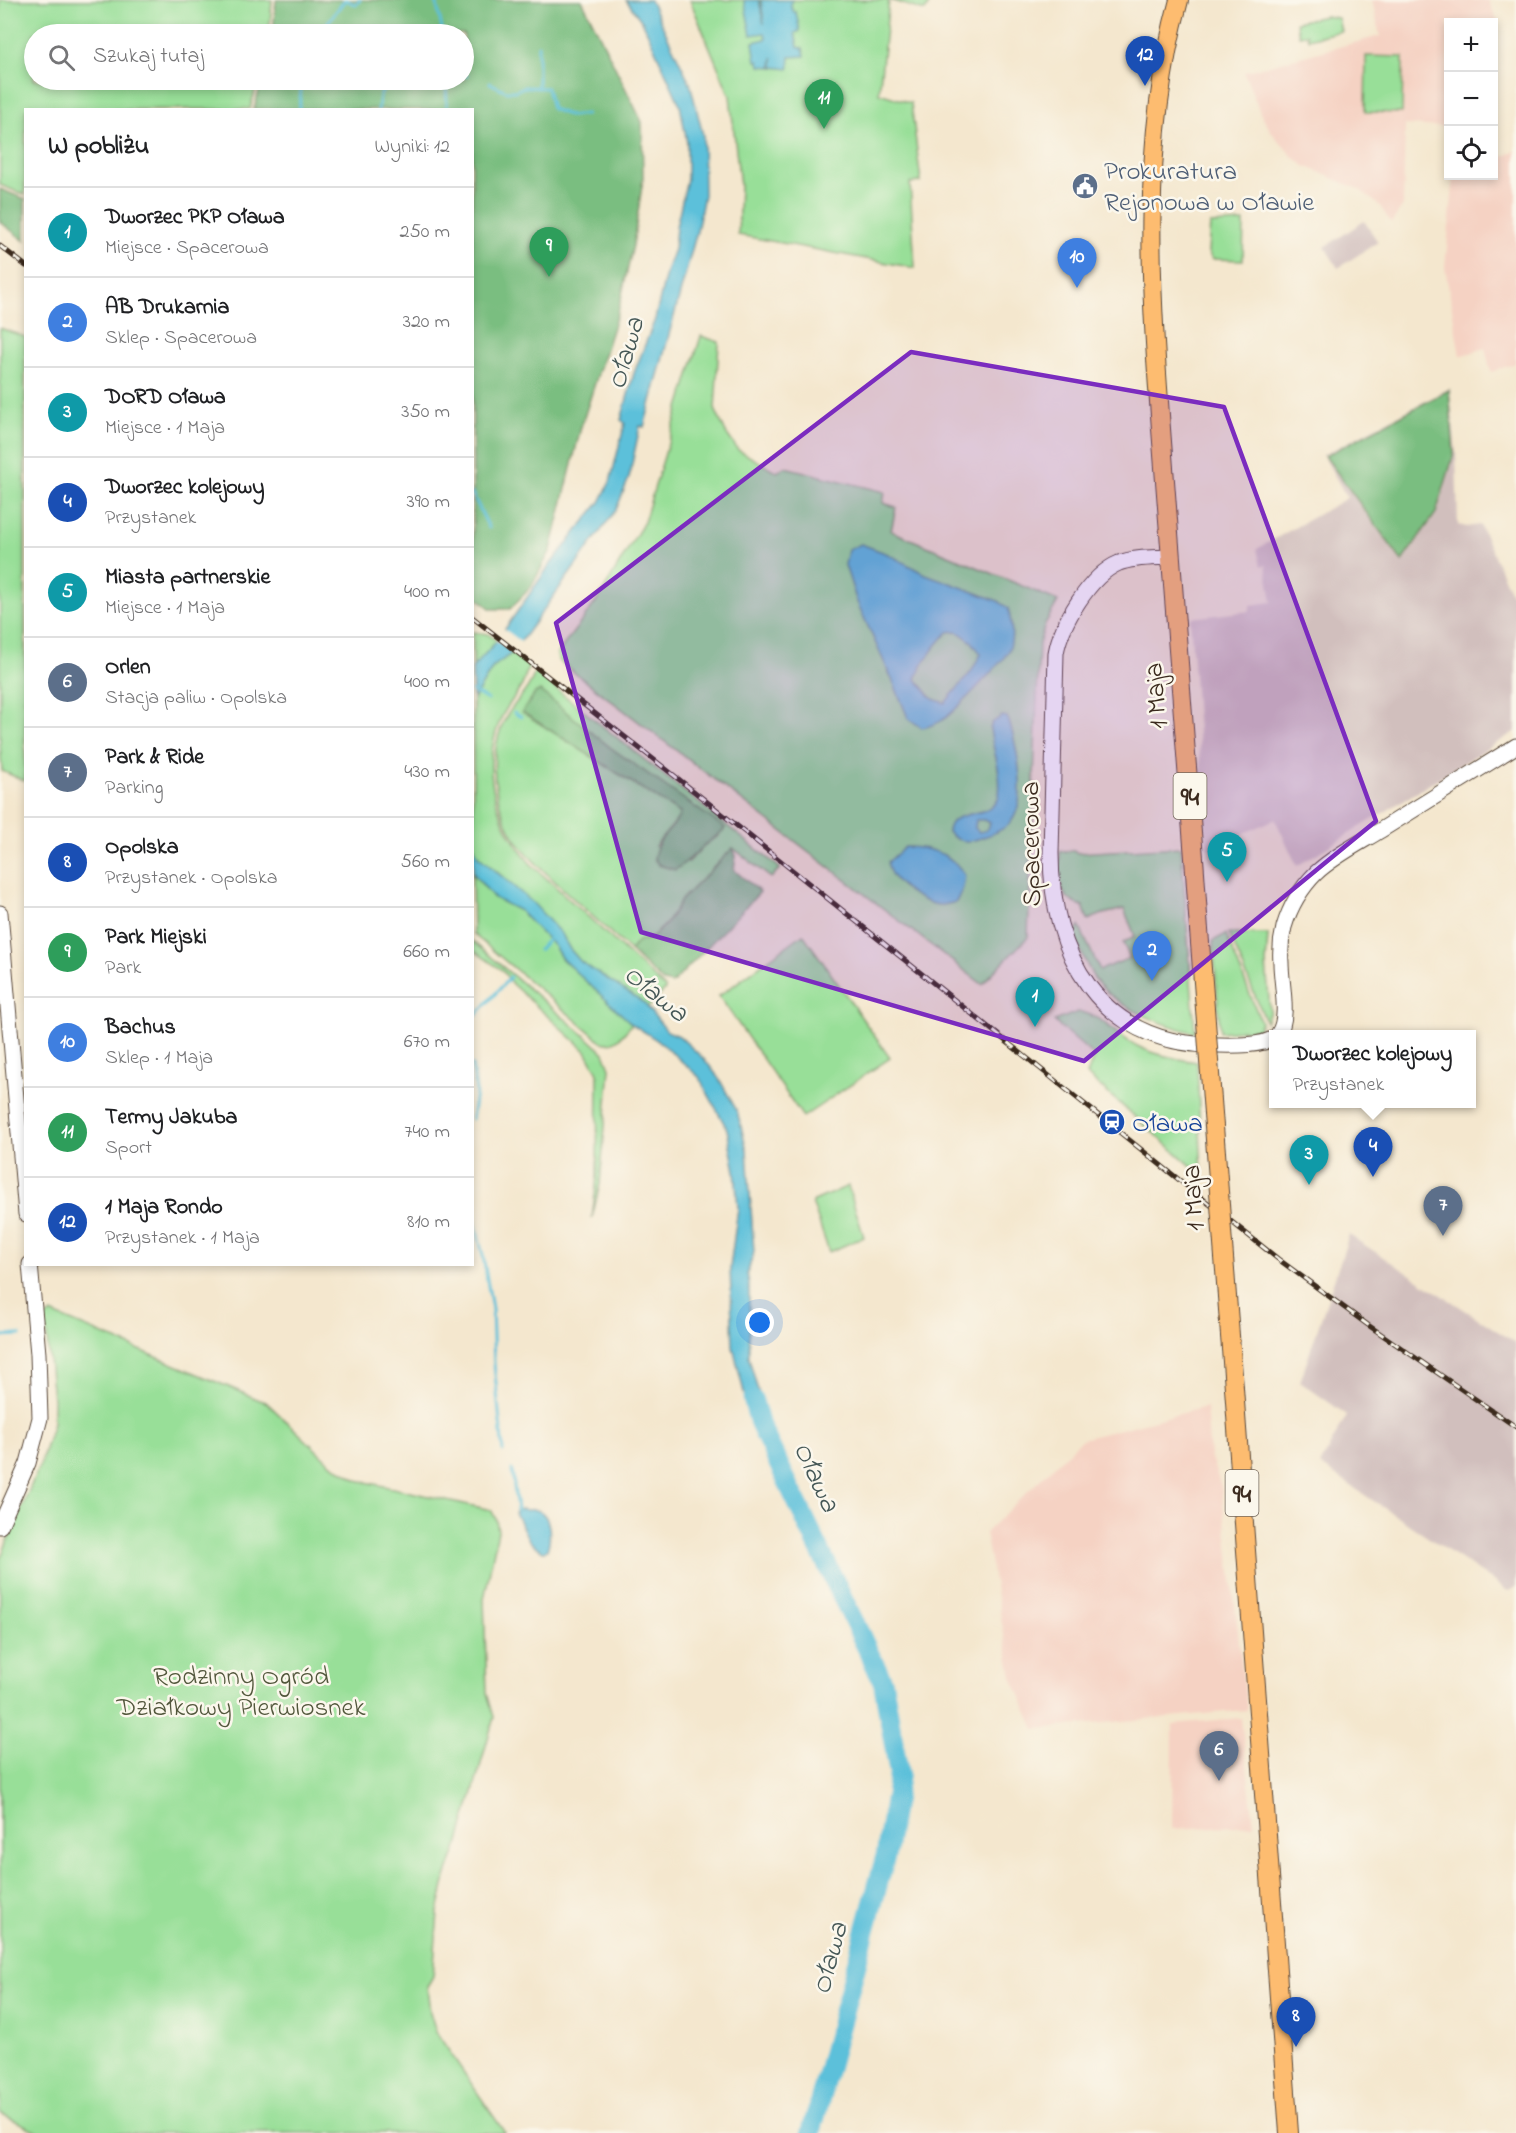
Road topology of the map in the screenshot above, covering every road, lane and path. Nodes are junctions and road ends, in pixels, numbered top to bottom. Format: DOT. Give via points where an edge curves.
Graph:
graph roads {
  1 [pos="1179,0"];
  2 [pos="1170,557"];
  3 [pos="1516,746"];
  4 [pos="0,913"];
  5 [pos="1280,1030"];
  6 [pos="1269,1040"];
  7 [pos="24,1191"];
  8 [pos="30,1266"];
  9 [pos="0,1526"];
  10 [pos="1289,2133"];
  1 -- 2 [label="main road, 1 Maja / 94" via="1161,91 1150,217"];
  2 -- 6 [label="street, Spacerowa" via="1115,565 1079,600 1058,641 1051,881 1058,922 1086,986 1127,1021 1167,1039 1199,1045"];
  2 -- 10 [label="main road, 1 Maja / 94, bridge"];
  3 -- 5 [label="street" via="1318,871 1307,884 1288,915 1282,939 1284,1015"];
  4 -- 7 [label="street"];
  8 -- 9 [label="street" via="40,1418 28,1463"];
}
